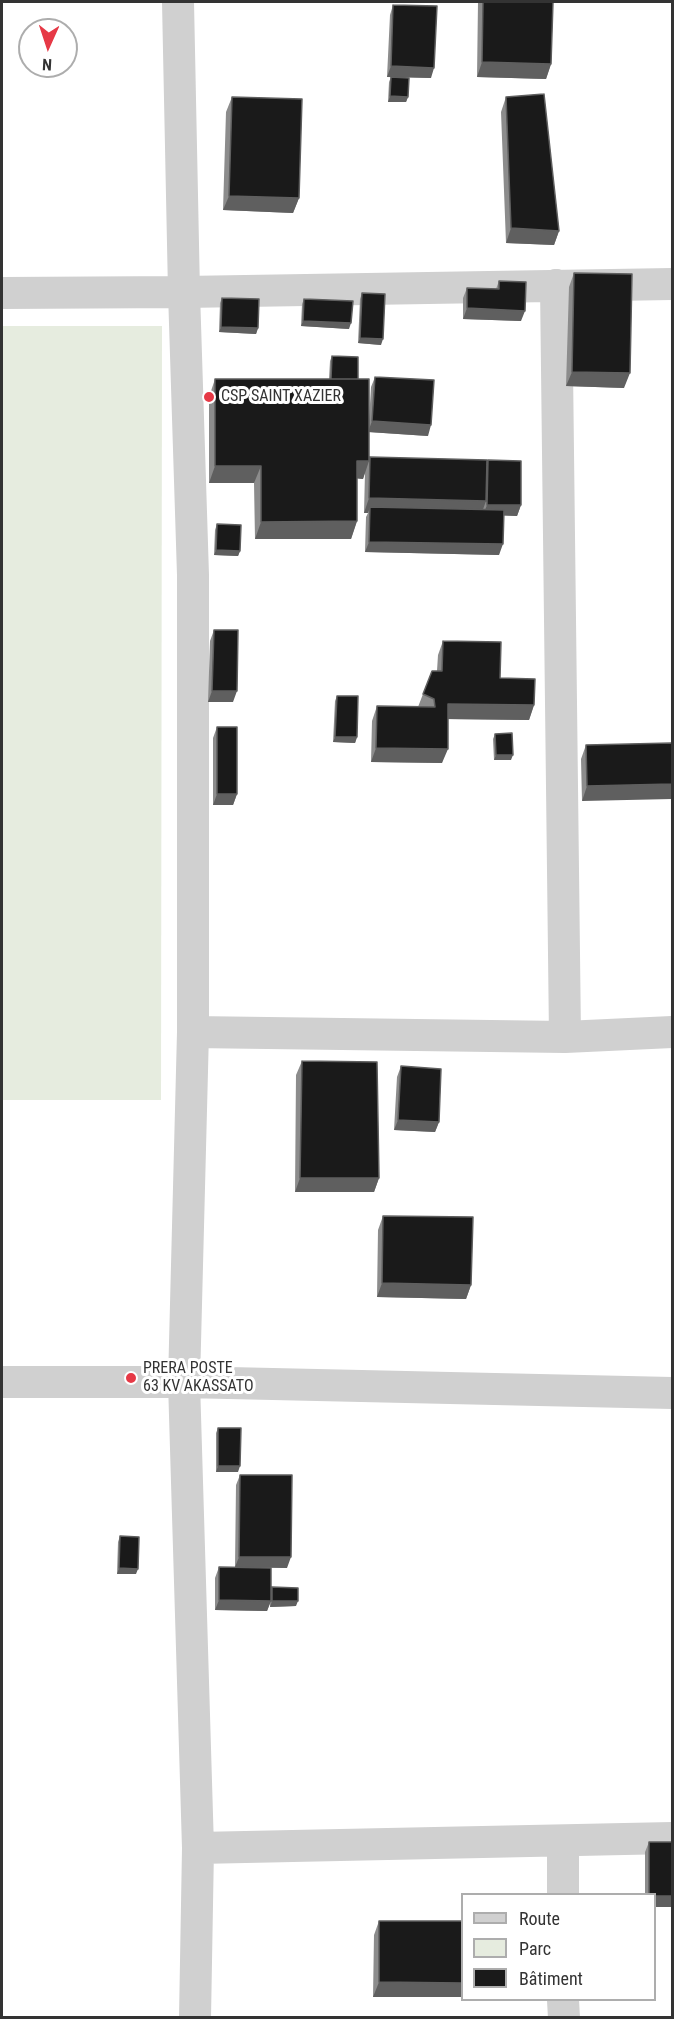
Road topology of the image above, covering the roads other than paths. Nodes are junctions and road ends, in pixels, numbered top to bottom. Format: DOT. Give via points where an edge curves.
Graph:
graph roads {
  1 [pos="178,2"];
  2 [pos="672,284"];
  3 [pos="556,285"];
  4 [pos="184,292"];
  5 [pos="2,293"];
  6 [pos="193,1032"];
  7 [pos="672,1032"];
  8 [pos="565,1036"];
  9 [pos="2,1382"];
  10 [pos="184,1382"];
  11 [pos="672,1393"];
  12 [pos="672,1838"];
  13 [pos="563,1841"];
  14 [pos="198,1848"];
  15 [pos="563,1893"];
  16 [pos="564,2001"];
  17 [pos="195,2018"];
  18 [pos="564,2018"];
  1 -- 4 [label="street"];
  2 -- 3 [label="street"];
  3 -- 4 [label="street"];
  3 -- 8 [label="street"];
  4 -- 5 [label="street"];
  4 -- 6 [label="street" via="194,575"];
  6 -- 8 [label="street"];
  6 -- 10 [label="street"];
  7 -- 8 [label="street"];
  9 -- 10 [label="street"];
  10 -- 11 [label="street"];
  10 -- 14 [label="street"];
  12 -- 13 [label="street"];
  13 -- 14 [label="street"];
  13 -- 15 [label="street"];
  14 -- 17 [label="street"];
  16 -- 18 [label="street"];
}
